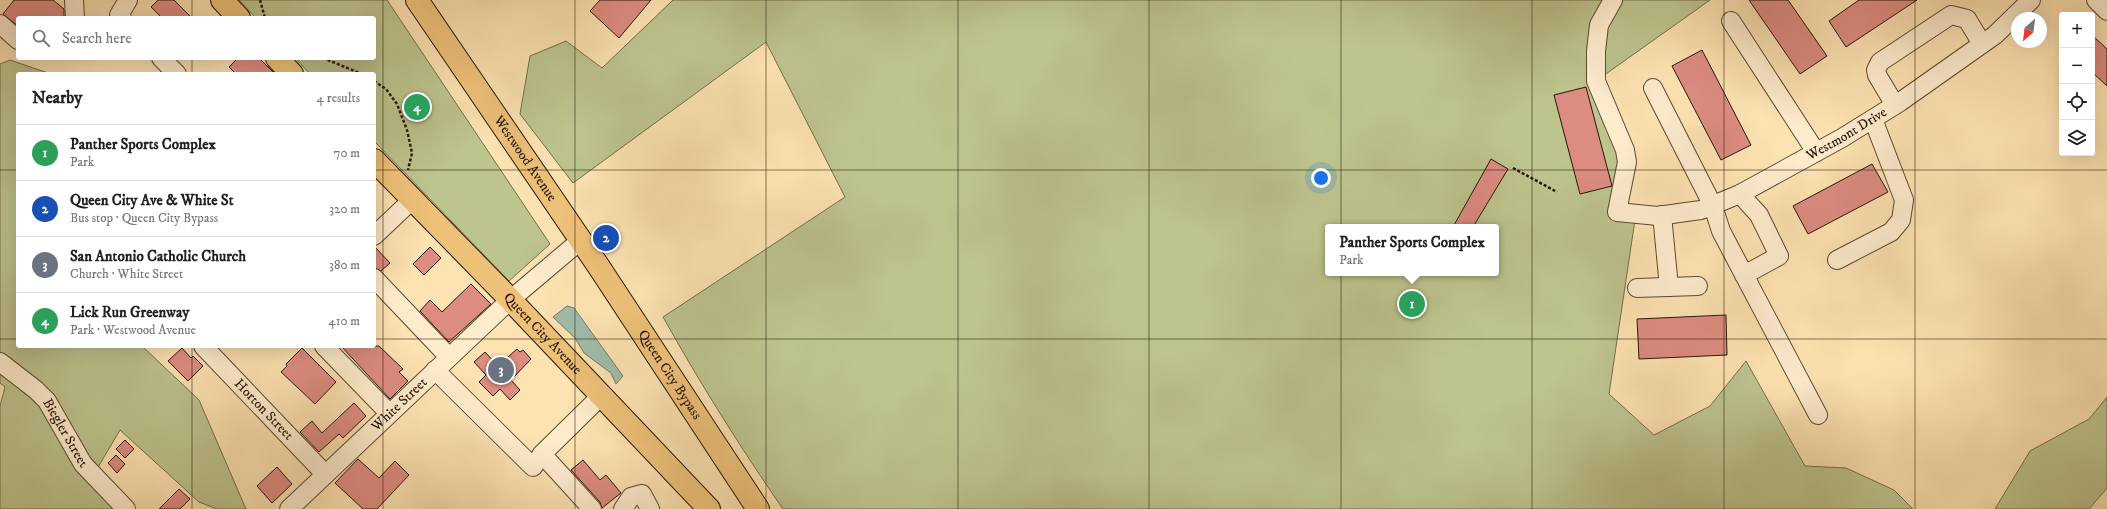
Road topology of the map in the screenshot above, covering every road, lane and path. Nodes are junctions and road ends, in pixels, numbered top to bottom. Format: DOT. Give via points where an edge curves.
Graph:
graph roads {
  1 [pos="74,0"];
  2 [pos="222,0"];
  3 [pos="260,0"];
  4 [pos="417,0"];
  5 [pos="1613,0"];
  6 [pos="2096,0"];
  7 [pos="2029,1"];
  8 [pos="2107,11"];
  9 [pos="75,16"];
  10 [pos="237,16"];
  11 [pos="264,16"];
  12 [pos="1731,21"];
  13 [pos="0,24"];
  14 [pos="16,38"];
  15 [pos="1982,44"];
  16 [pos="163,60"];
  17 [pos="279,60"];
  18 [pos="328,60"];
  19 [pos="175,72"];
  20 [pos="290,72"];
  21 [pos="357,72"];
  22 [pos="376,82"];
  23 [pos="1653,88"];
  24 [pos="1894,105"];
  25 [pos="1873,119"];
  26 [pos="1816,152"];
  27 [pos="376,162"];
  28 [pos="1513,168"];
  29 [pos="407,175"];
  30 [pos="1557,192"];
  31 [pos="1740,194"];
  32 [pos="412,200"];
  33 [pos="1713,206"];
  34 [pos="1662,215"];
  35 [pos="376,234"];
  36 [pos="580,240"];
  37 [pos="1837,260"];
  38 [pos="1744,275"];
  39 [pos="376,280"];
  40 [pos="1698,286"];
  41 [pos="1668,287"];
  42 [pos="1637,288"];
  43 [pos="510,300"];
  44 [pos="205,348"];
  45 [pos="326,348"];
  46 [pos="450,357"];
  47 [pos="0,362"];
  48 [pos="435,370"];
  49 [pos="601,396"];
  50 [pos="389,413"];
  51 [pos="1818,415"];
  52 [pos="542,454"];
  53 [pos="325,474"];
  54 [pos="646,502"];
  55 [pos="126,509"];
  56 [pos="289,509"];
  57 [pos="592,509"];
  58 [pos="623,509"];
  59 [pos="709,509"];
  60 [pos="758,509"];
  1 -- 9 [label="street"];
  2 -- 10 [label="main road"];
  3 -- 11 [label="path"];
  4 -- 36 [label="main road, Westwood Avenue"];
  5 -- 34 [label="street, Westmont Drive" via="1599,25 1596,81 1628,162 1617,212"];
  6 -- 8 [label="street"];
  7 -- 15 [label="street, Westmont Drive" via="1995,35"];
  12 -- 26 [label="street"];
  13 -- 14 [label="street"];
  15 -- 24 [label="street, Westmont Drive"];
  15 -- 24 [label="street" via="1967,19 1951,15 1880,62 1876,70 1877,75"];
  16 -- 19 [label="street"];
  17 -- 20 [label="main road"];
  18 -- 21 [label="path"];
  22 -- 29 [label="path" via="386,89 397,104 408,130 412,153"];
  23 -- 33 [label="street"];
  24 -- 25 [label="street, Westmont Drive"];
  25 -- 26 [label="street, Westmont Drive"];
  25 -- 37 [label="street" via="1904,200 1901,220 1891,232"];
  26 -- 31 [label="street, Westmont Drive"];
  27 -- 32 [label="main road, Queen City Avenue"];
  28 -- 30 [label="path"];
  31 -- 33 [label="street, Westmont Drive"];
  31 -- 38 [label="street" via="1760,215 1778,256"];
  32 -- 35 [label="street"];
  32 -- 43 [label="main road, Queen City Avenue"];
  33 -- 34 [label="street, Westmont Drive"];
  33 -- 38 [label="street" via="1721,231"];
  34 -- 41 [label="street"];
  36 -- 43 [label="street"];
  36 -- 60 [label="main road, Queen City Bypass"];
  38 -- 51 [label="street"];
  39 -- 46 [label="street"];
  40 -- 41 [label="street"];
  41 -- 42 [label="street"];
  43 -- 46 [label="street, White Street"];
  43 -- 49 [label="main road, Queen City Avenue"];
  44 -- 53 [label="street, Horton Street"];
  45 -- 50 [label="street"];
  46 -- 48 [label="street, White Street"];
  47 -- 55 [label="street, Biegler Street" via="47,401 84,464"];
  48 -- 50 [label="street, White Street"];
  48 -- 52 [label="street" via="533,467"];
  49 -- 52 [label="street"];
  49 -- 59 [label="main road, Queen City Avenue"];
  50 -- 53 [label="street, White Street"];
  52 -- 57 [label="street"];
  53 -- 56 [label="street, White Street"];
  54 -- 58 [label="street" via="632,497"];
}
